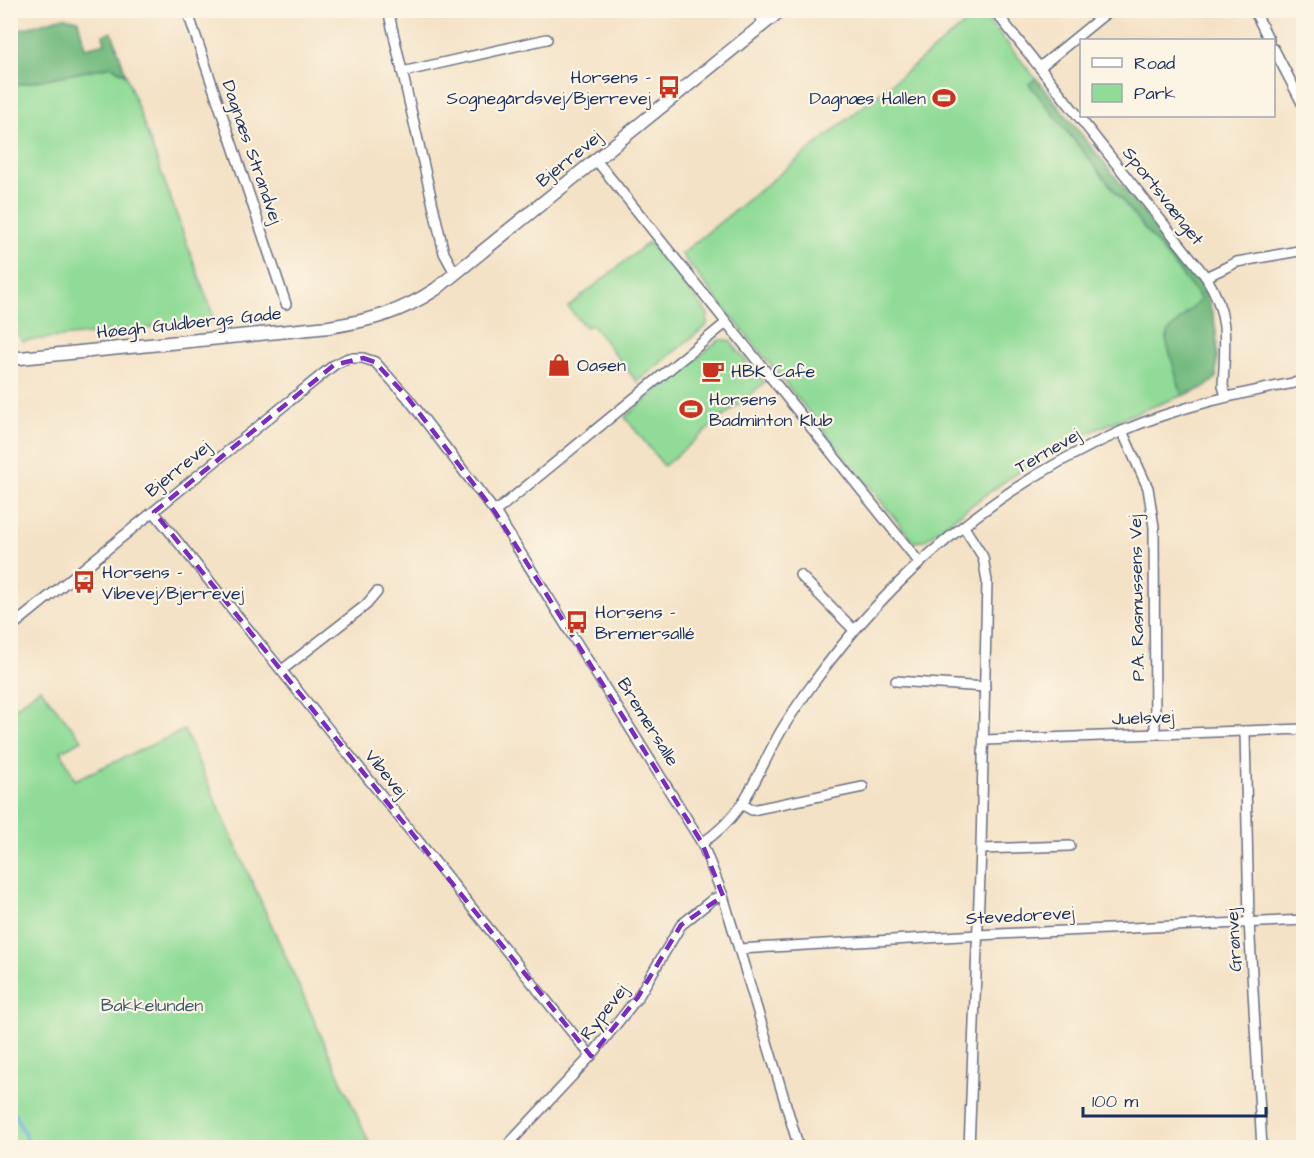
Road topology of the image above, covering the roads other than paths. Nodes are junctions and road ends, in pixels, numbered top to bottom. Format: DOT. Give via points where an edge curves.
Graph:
graph roads {
  1 [pos="187,10"];
  2 [pos="388,10"];
  3 [pos="755,10"];
  4 [pos="781,10"];
  5 [pos="994,10"];
  6 [pos="1110,10"];
  7 [pos="1254,10"];
  8 [pos="765,23"];
  9 [pos="546,39"];
  10 [pos="1268,39"];
  11 [pos="1275,51"];
  12 [pos="1040,67"];
  13 [pos="402,72"];
  14 [pos="1304,107"];
  15 [pos="596,160"];
  16 [pos="1304,250"];
  17 [pos="455,273"];
  18 [pos="1206,277"];
  19 [pos="286,304"];
  20 [pos="370,320"];
  21 [pos="726,323"];
  22 [pos="10,359"];
  23 [pos="375,362"];
  24 [pos="1304,381"];
  25 [pos="1226,396"];
  26 [pos="1122,431"];
  27 [pos="154,512"];
  28 [pos="495,512"];
  29 [pos="964,527"];
  30 [pos="919,562"];
  31 [pos="801,575"];
  32 [pos="377,592"];
  33 [pos="10,628"];
  34 [pos="854,630"];
  35 [pos="282,670"];
  36 [pos="896,681"];
  37 [pos="985,687"];
  38 [pos="1304,729"];
  39 [pos="1245,731"];
  40 [pos="1155,734"];
  41 [pos="984,740"];
  42 [pos="863,787"];
  43 [pos="743,805"];
  44 [pos="702,843"];
  45 [pos="1070,846"];
  46 [pos="981,849"];
  47 [pos="723,896"];
  48 [pos="1304,920"];
  49 [pos="1249,921"];
  50 [pos="978,934"];
  51 [pos="739,949"];
  52 [pos="591,1056"];
  53 [pos="505,1148"];
  54 [pos="799,1148"];
  55 [pos="969,1148"];
  56 [pos="1262,1148"];
  1 -- 19 [label="street, Dagnæs Strandvej"];
  2 -- 13 [label="street"];
  3 -- 8 [label="street"];
  4 -- 8 [label="street, Bjerrevej"];
  5 -- 12 [label="street, Sportsvænget"];
  6 -- 12 [label="street"];
  7 -- 10 [label="street"];
  8 -- 15 [label="street, Bjerrevej"];
  9 -- 13 [label="street"];
  11 -- 14 [label="street"];
  12 -- 18 [label="street, Sportsvænget"];
  13 -- 17 [label="street" via="444,253"];
  15 -- 17 [label="street, Bjerrevej"];
  15 -- 21 [label="street"];
  16 -- 18 [label="street" via="1237,262"];
  17 -- 20 [label="street, Bjerrevej" via="413,304"];
  18 -- 25 [label="street, Sportsvænget" via="1218,296 1226,324"];
  20 -- 22 [label="street, Høegh Guldbergs Gade"];
  21 -- 28 [label="street"];
  21 -- 30 [label="street"];
  23 -- 27 [label="street, Bjerrevej" via="348,358 334,365"];
  23 -- 28 [label="street, Bremersalle" via="407,397"];
  24 -- 25 [label="street, Ternevej"];
  25 -- 26 [label="street, Ternevej"];
  26 -- 29 [label="street, Ternevej" via="1023,484"];
  26 -- 40 [label="street, P.A. Rasmussens Vej" via="1148,488 1154,527"];
  27 -- 33 [label="street, Bjerrevej"];
  27 -- 35 [label="street, Vibevej"];
  28 -- 44 [label="street, Bremersalle"];
  29 -- 30 [label="street, Ternevej"];
  29 -- 37 [label="street" via="983,557 987,581"];
  30 -- 34 [label="street, Ternevej"];
  31 -- 34 [label="street"];
  32 -- 35 [label="street"];
  34 -- 43 [label="street, Ternevej" via="812,684 776,740"];
  35 -- 52 [label="street, Vibevej"];
  36 -- 37 [label="street"];
  37 -- 41 [label="street"];
  38 -- 39 [label="street, Juelsvej"];
  39 -- 40 [label="street, Juelsvej"];
  39 -- 49 [label="street, Grønvej"];
  40 -- 41 [label="street, Juelsvej"];
  41 -- 46 [label="street"];
  42 -- 43 [label="street" via="752,810"];
  43 -- 44 [label="street, Ternevej" via="730,822"];
  44 -- 47 [label="street, Bremersalle"];
  45 -- 46 [label="street"];
  46 -- 50 [label="street"];
  47 -- 51 [label="street, Bremersalle"];
  47 -- 52 [label="street, Rypevej" via="713,899 681,926 638,997"];
  48 -- 49 [label="street, Stevedorevej"];
  49 -- 50 [label="street, Stevedorevej"];
  49 -- 56 [label="street, Grønvej"];
  50 -- 51 [label="street, Stevedorevej"];
  50 -- 55 [label="street"];
  51 -- 54 [label="street, Bremersalle"];
  52 -- 53 [label="street, Rypevej"];
}
